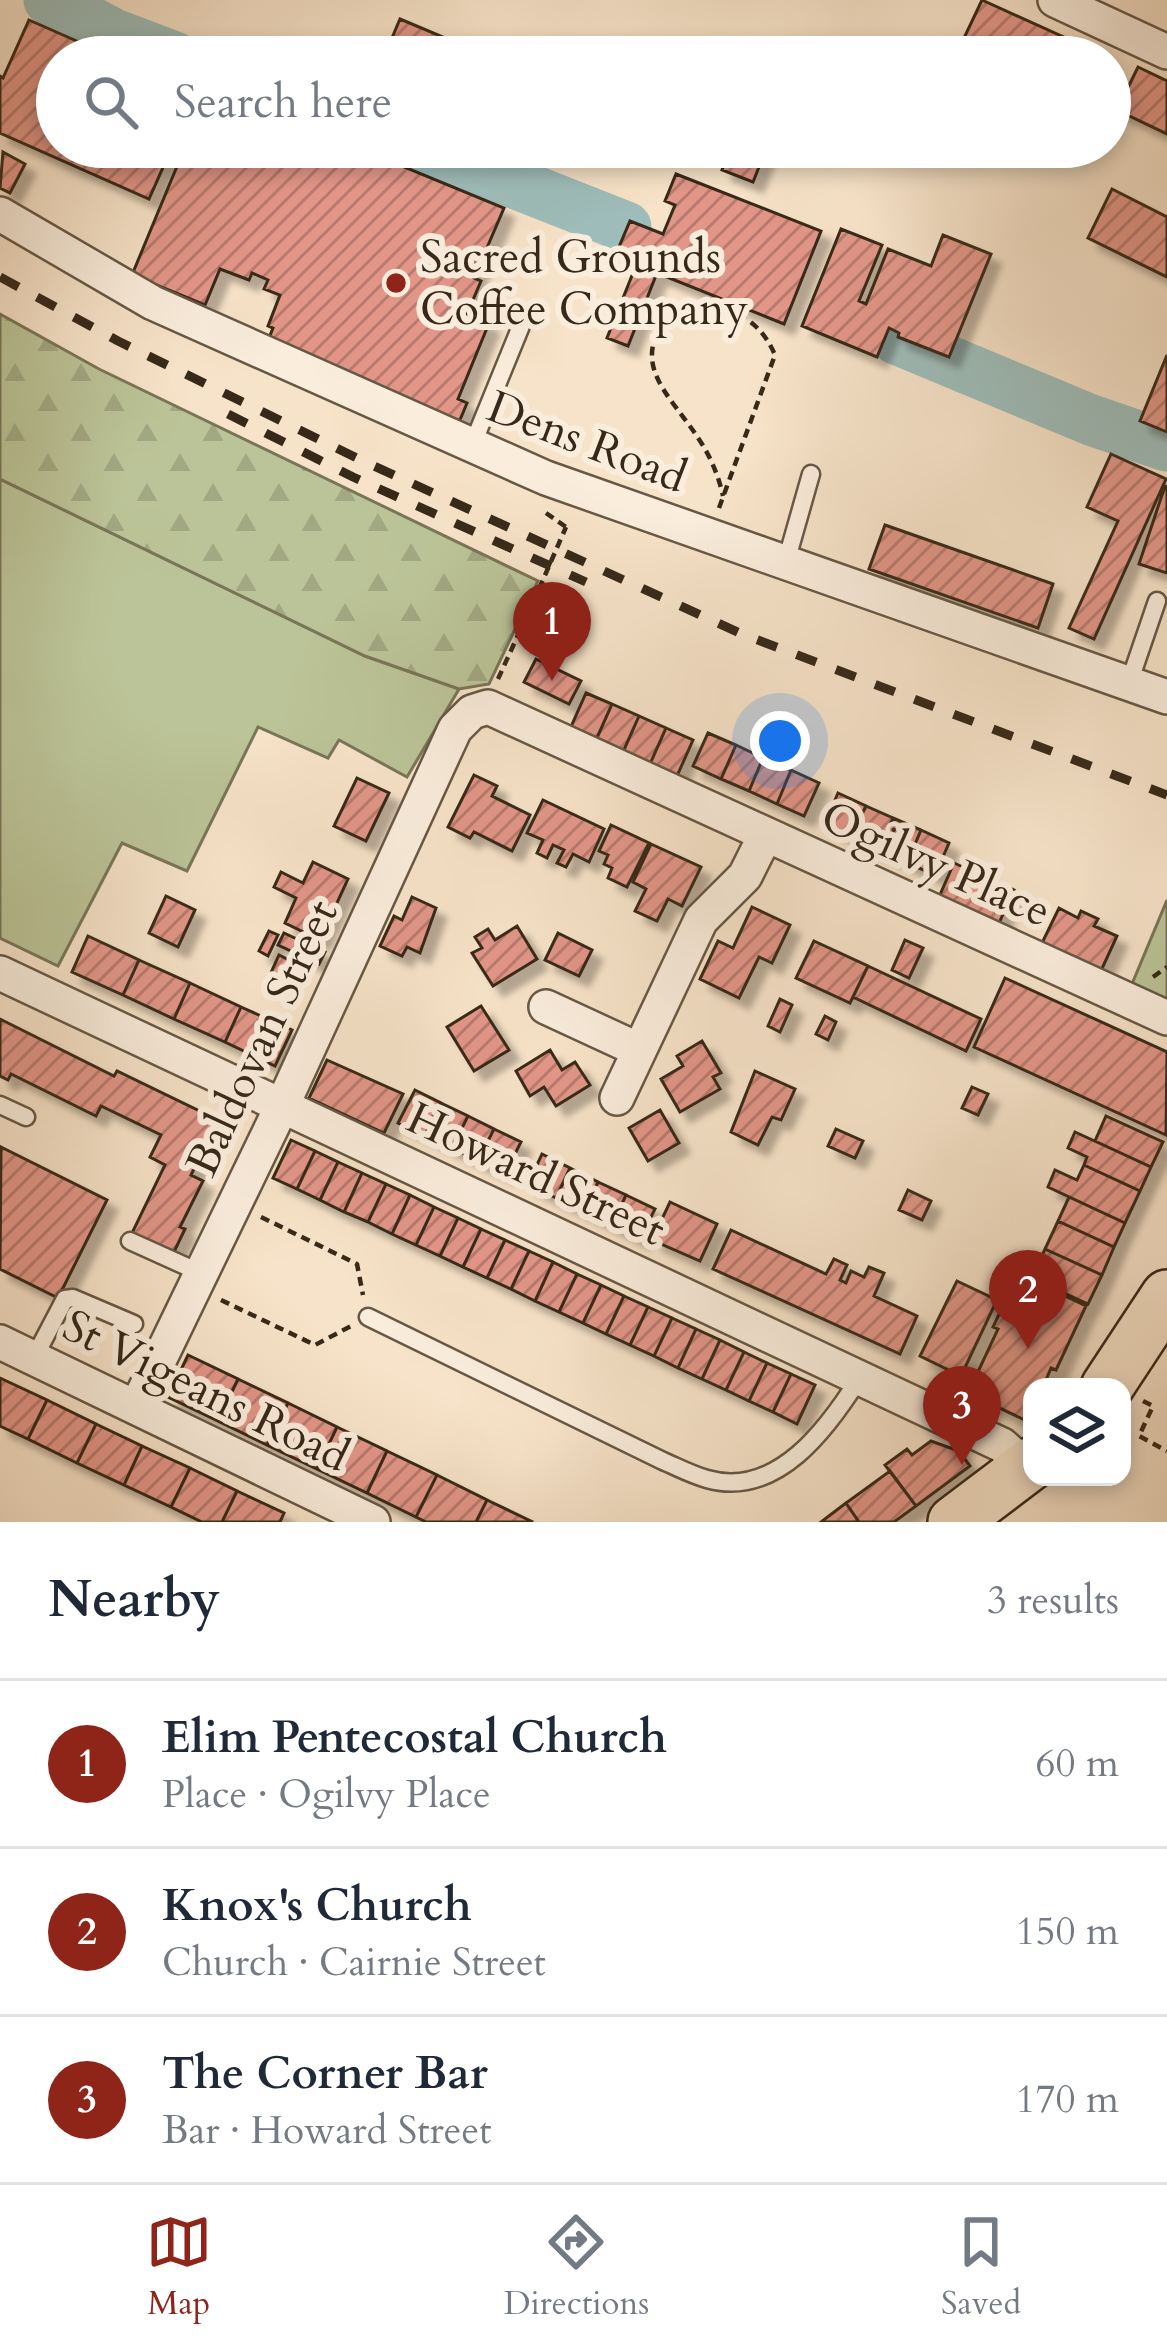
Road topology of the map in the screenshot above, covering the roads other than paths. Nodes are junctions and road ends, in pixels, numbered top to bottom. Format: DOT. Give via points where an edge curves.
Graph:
graph roads {
  1 [pos="1055,0"];
  2 [pos="1167,52"];
  3 [pos="0,214"];
  4 [pos="521,326"];
  5 [pos="472,446"];
  6 [pos="811,474"];
  7 [pos="785,562"];
  8 [pos="1157,602"];
  9 [pos="1129,683"];
  10 [pos="1167,697"];
  11 [pos="480,709"];
  12 [pos="765,836"];
  13 [pos="0,973"];
  14 [pos="546,1007"];
  15 [pos="1167,1018"];
  16 [pos="639,1050"];
  17 [pos="617,1098"];
  18 [pos="283,1104"];
  19 [pos="0,1105"];
  20 [pos="26,1117"];
  21 [pos="130,1240"];
  22 [pos="198,1280"];
  23 [pos="1167,1296"];
  24 [pos="368,1317"];
  25 [pos="134,1324"];
  26 [pos="0,1342"];
  27 [pos="34,1358"];
  28 [pos="860,1377"];
  29 [pos="1129,1378"];
  30 [pos="137,1406"];
  31 [pos="1023,1460"];
  32 [pos="1023,1470"];
  33 [pos="373,1522"];
  34 [pos="954,1522"];
  1 -- 2 [label="street"];
  3 -- 5 [label="street, Dens Road" via="153,304"];
  4 -- 5 [label="lane"];
  5 -- 7 [label="street, Dens Road"];
  6 -- 7 [label="lane"];
  7 -- 9 [label="street, Dens Road"];
  8 -- 9 [label="lane"];
  9 -- 10 [label="street, Dens Road"];
  11 -- 12 [label="street, Ogilvy Place"];
  11 -- 18 [label="street, Baldovan Street" via="455,729"];
  12 -- 15 [label="street, Ogilvy Place"];
  12 -- 16 [label="street" via="745,877 701,920"];
  13 -- 18 [label="street, Howard Street"];
  14 -- 16 [label="street"];
  16 -- 17 [label="street"];
  18 -- 22 [label="street, Baldovan Street"];
  18 -- 28 [label="street, Howard Street"];
  19 -- 20 [label="lane"];
  21 -- 22 [label="lane"];
  22 -- 30 [label="street, Baldovan Street"];
  23 -- 29 [label="main road"];
  24 -- 28 [label="lane" via="711,1480 776,1472 829,1422"];
  25 -- 27 [label="lane" via="65,1299"];
  26 -- 27 [label="street, St Vigeans Road"];
  27 -- 30 [label="street, St Vigeans Road"];
  28 -- 31 [label="street, Howard Street"];
  30 -- 33 [label="street, St Vigeans Road"];
  32 -- 34 [label="main road"];
}
